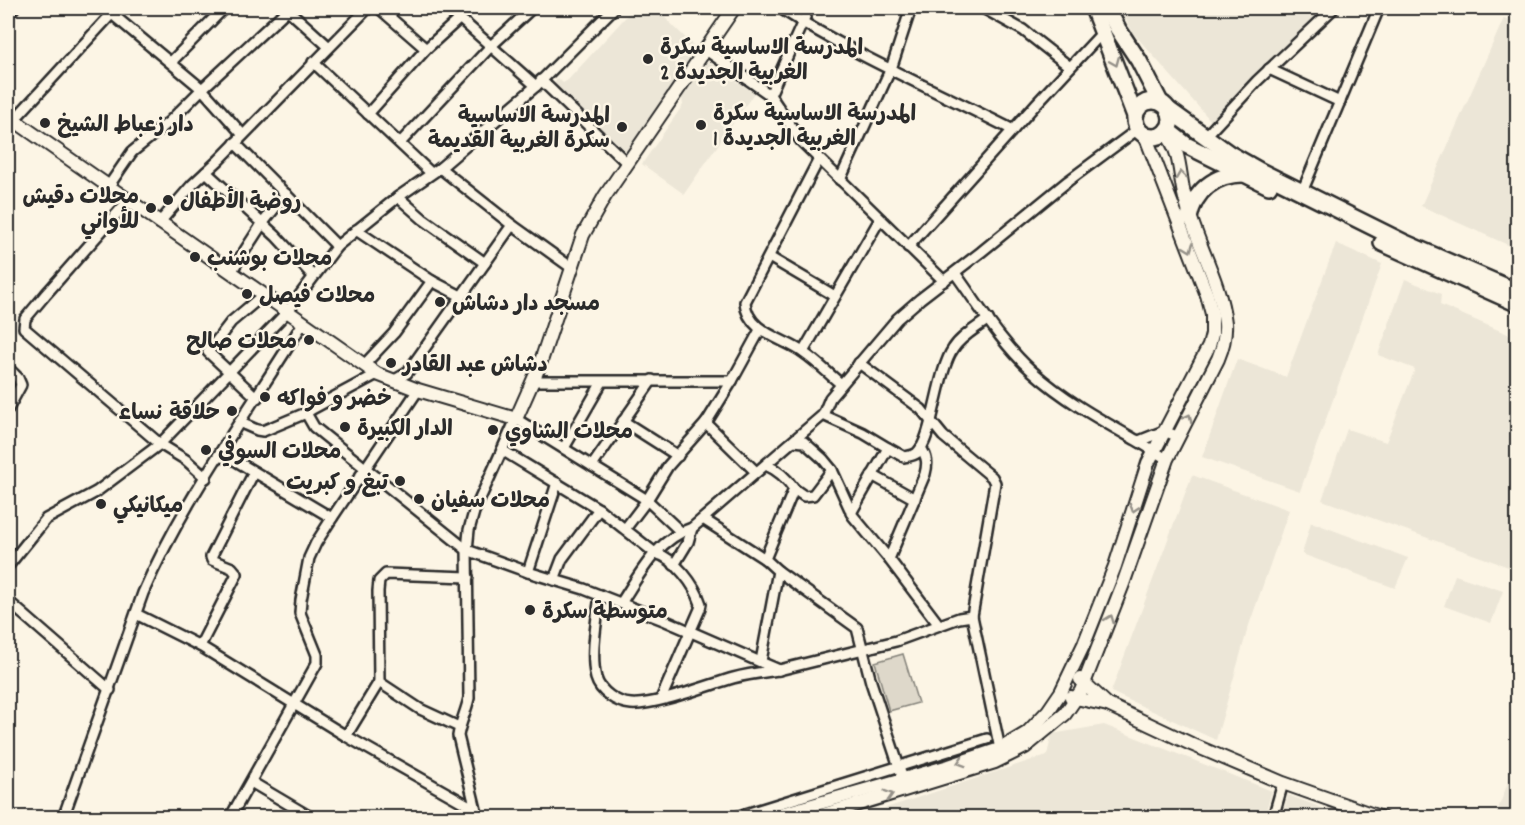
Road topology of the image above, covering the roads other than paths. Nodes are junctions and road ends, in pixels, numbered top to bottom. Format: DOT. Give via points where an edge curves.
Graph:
graph roads {
  1 [pos="14,8"];
  2 [pos="287,8"];
  3 [pos="368,8"];
  4 [pos="379,8"];
  5 [pos="447,8"];
  6 [pos="532,8"];
  7 [pos="614,8"];
  8 [pos="734,8"];
  9 [pos="780,8"];
  10 [pos="809,8"];
  11 [pos="911,8"];
  12 [pos="983,8"];
  13 [pos="1093,8"];
  14 [pos="1107,8"];
  15 [pos="1334,8"];
  16 [pos="1379,8"];
  17 [pos="218,9"];
  18 [pos="115,10"];
  19 [pos="8,13"];
  20 [pos="460,18"];
  21 [pos="802,23"];
  22 [pos="1102,33"];
  23 [pos="492,45"];
  24 [pos="329,46"];
  25 [pos="426,50"];
  26 [pos="706,50"];
  27 [pos="171,62"];
  28 [pos="313,62"];
  29 [pos="1070,67"];
  30 [pos="1269,69"];
  31 [pos="890,70"];
  32 [pos="539,83"];
  33 [pos="202,88"];
  34 [pos="770,95"];
  35 [pos="1340,102"];
  36 [pos="1164,106"];
  37 [pos="368,114"];
  38 [pos="11,118"];
  39 [pos="1139,126"];
  40 [pos="1013,130"];
  41 [pos="1166,131"];
  42 [pos="243,135"];
  43 [pos="1206,136"];
  44 [pos="235,143"];
  45 [pos="400,143"];
  46 [pos="819,159"];
  47 [pos="627,163"];
  48 [pos="436,170"];
  49 [pos="206,172"];
  50 [pos="1243,174"];
  51 [pos="840,180"];
  52 [pos="108,187"];
  53 [pos="1302,192"];
  54 [pos="286,194"];
  55 [pos="398,197"];
  56 [pos="128,201"];
  57 [pos="1190,218"];
  58 [pos="880,219"];
  59 [pos="159,223"];
  60 [pos="262,224"];
  61 [pos="512,225"];
  62 [pos="356,230"];
  63 [pos="337,246"];
  64 [pos="908,247"];
  65 [pos="769,257"];
  66 [pos="485,263"];
  67 [pos="572,268"];
  68 [pos="231,272"];
  69 [pos="955,273"];
  70 [pos="313,276"];
  71 [pos="432,281"];
  72 [pos="944,281"];
  73 [pos="1518,292"];
  74 [pos="263,295"];
  75 [pos="460,296"];
  76 [pos="836,296"];
  77 [pos="1518,304"];
  78 [pos="287,312"];
  79 [pos="988,319"];
  80 [pos="303,323"];
  81 [pos="760,330"];
  82 [pos="803,352"];
  83 [pos="859,363"];
  84 [pos="364,365"];
  85 [pos="8,368"];
  86 [pos="230,372"];
  87 [pos="377,374"];
  88 [pos="652,380"];
  89 [pos="393,381"];
  90 [pos="533,381"];
  91 [pos="732,381"];
  92 [pos="603,382"];
  93 [pos="841,384"];
  94 [pos="418,390"];
  95 [pos="257,398"];
  96 [pos="8,409"];
  97 [pos="306,413"];
  98 [pos="823,415"];
  99 [pos="516,419"];
  100 [pos="931,419"];
  101 [pos="623,421"];
  102 [pos="241,423"];
  103 [pos="706,423"];
  104 [pos="1164,431"];
  105 [pos="1179,437"];
  106 [pos="794,441"];
  107 [pos="1139,441"];
  108 [pos="160,444"];
  109 [pos="564,448"];
  110 [pos="888,448"];
  111 [pos="921,448"];
  112 [pos="502,450"];
  113 [pos="1153,452"];
  114 [pos="678,456"];
  115 [pos="219,457"];
  116 [pos="1167,459"];
  117 [pos="766,465"];
  118 [pos="592,466"];
  119 [pos="366,468"];
  120 [pos="832,470"];
  121 [pos="254,472"];
  122 [pos="756,472"];
  123 [pos="872,475"];
  124 [pos="206,478"];
  125 [pos="557,483"];
  126 [pos="794,489"];
  127 [pos="915,499"];
  128 [pos="647,500"];
  129 [pos="599,509"];
  130 [pos="851,513"];
  131 [pos="332,518"];
  132 [pos="703,519"];
  133 [pos="692,528"];
  134 [pos="625,529"];
  135 [pos="681,532"];
  136 [pos="467,550"];
  137 [pos="655,553"];
  138 [pos="765,559"];
  139 [pos="889,559"];
  140 [pos="674,565"];
  141 [pos="8,566"];
  142 [pos="778,571"];
  143 [pos="528,572"];
  144 [pos="468,576"];
  145 [pos="554,580"];
  146 [pos="600,595"];
  147 [pos="8,600"];
  148 [pos="621,603"];
  149 [pos="136,614"];
  150 [pos="972,616"];
  151 [pos="939,626"];
  152 [pos="691,633"];
  153 [pos="200,646"];
  154 [pos="862,650"];
  155 [pos="761,661"];
  156 [pos="779,670"];
  157 [pos="1070,674"];
  158 [pos="1085,681"];
  159 [pos="379,682"];
  160 [pos="110,690"];
  161 [pos="1061,692"];
  162 [pos="661,699"];
  163 [pos="1076,699"];
  164 [pos="295,705"];
  165 [pos="1108,705"];
  166 [pos="459,727"];
  167 [pos="346,736"];
  168 [pos="987,739"];
  169 [pos="1000,749"];
  170 [pos="899,766"];
  171 [pos="903,779"];
  172 [pos="251,782"];
  173 [pos="1283,783"];
  174 [pos="835,798"];
  175 [pos="476,813"];
  176 [pos="771,814"];
  177 [pos="63,818"];
  178 [pos="230,818"];
  179 [pos="312,818"];
  180 [pos="733,818"];
  181 [pos="813,818"];
  182 [pos="1273,818"];
  183 [pos="1382,818"];
  1 -- 19 [label="street"];
  2 -- 24 [label="street"];
  2 -- 33 [label="street"];
  3 -- 24 [label="street"];
  4 -- 25 [label="street"];
  5 -- 20 [label="street"];
  6 -- 23 [label="street"];
  7 -- 32 [label="street"];
  8 -- 26 [label="street"];
  9 -- 21 [label="street"];
  10 -- 21 [label="street"];
  11 -- 31 [label="street"];
  12 -- 29 [label="street" via="1023,30"];
  13 -- 22 [label="main road"];
  14 -- 36 [label="main road"];
  15 -- 30 [label="street"];
  16 -- 35 [label="street"];
  17 -- 27 [label="street"];
  18 -- 27 [label="street"];
  18 -- 38 [label="street"];
  20 -- 23 [label="street"];
  20 -- 25 [label="street"];
  21 -- 31 [label="street"];
  21 -- 34 [label="street"];
  22 -- 29 [label="street"];
  22 -- 39 [label="main road, one-way"];
  23 -- 32 [label="street"];
  23 -- 45 [label="street"];
  24 -- 28 [label="street"];
  25 -- 37 [label="street"];
  26 -- 34 [label="street"];
  26 -- 47 [label="street"];
  27 -- 33 [label="street"];
  28 -- 37 [label="street"];
  28 -- 42 [label="street"];
  29 -- 40 [label="street"];
  30 -- 35 [label="street"];
  30 -- 43 [label="street"];
  31 -- 40 [label="street"];
  31 -- 51 [label="street"];
  32 -- 47 [label="street"];
  32 -- 48 [label="street"];
  33 -- 42 [label="street"];
  33 -- 52 [label="street" via="132,152"];
  34 -- 46 [label="street" via="801,141"];
  35 -- 53 [label="street"];
  36 -- 39 [label="main road" via="1144,103 1137,111"];
  36 -- 41 [label="main road" via="1171,120"];
  36 -- 43 [label="main road"];
  37 -- 45 [label="street"];
  38 -- 52 [label="street"];
  39 -- 41 [label="main road" via="1155,137"];
  39 -- 69 [label="street"];
  39 -- 104 [label="street, one-way" via="1212,314 1209,346"];
  40 -- 64 [label="street"];
  41 -- 50 [label="main road"];
  57 -- 41 [label="street, one-way" via="1178,155"];
  42 -- 44 [label="street"];
  43 -- 53 [label="main road" via="1230,154"];
  44 -- 49 [label="street"];
  44 -- 54 [label="street"];
  45 -- 48 [label="street"];
  46 -- 51 [label="street"];
  46 -- 65 [label="street"];
  47 -- 67 [label="street" via="583,235"];
  48 -- 55 [label="street"];
  48 -- 61 [label="street"];
  49 -- 59 [label="street"];
  49 -- 60 [label="street"];
  50 -- 57 [label="main road" via="1207,185 1195,200"];
  50 -- 77 [label="main road" via="1404,254"];
  51 -- 58 [label="street"];
  52 -- 56 [label="street"];
  53 -- 73 [label="main road" via="1405,243"];
  54 -- 60 [label="street"];
  54 -- 63 [label="street"];
  55 -- 62 [label="street"];
  55 -- 66 [label="street"];
  56 -- 59 [label="street"];
  56 -- 108 [label="street" via="25,319 24,328"];
  105 -- 57 [label="street, one-way" via="1218,359 1226,332 1221,302"];
  58 -- 64 [label="street"];
  58 -- 76 [label="street"];
  59 -- 68 [label="street"];
  60 -- 68 [label="street"];
  60 -- 70 [label="street"];
  61 -- 66 [label="street"];
  61 -- 67 [label="street"];
  62 -- 63 [label="street"];
  62 -- 71 [label="street"];
  63 -- 70 [label="street"];
  64 -- 72 [label="street"];
  65 -- 76 [label="street"];
  65 -- 81 [label="street" via="746,302 746,309"];
  66 -- 75 [label="street"];
  67 -- 90 [label="street"];
  68 -- 74 [label="street"];
  69 -- 72 [label="street"];
  69 -- 79 [label="street"];
  70 -- 78 [label="street"];
  71 -- 75 [label="street"];
  71 -- 84 [label="street" via="394,333"];
  72 -- 83 [label="street" via="897,319"];
  74 -- 78 [label="street"];
  74 -- 86 [label="street" via="231,322 209,350"];
  75 -- 89 [label="street" via="406,373"];
  76 -- 82 [label="street"];
  78 -- 80 [label="street"];
  78 -- 86 [label="street"];
  79 -- 100 [label="street" via="953,349"];
  79 -- 107 [label="street" via="1031,370 1074,404"];
  80 -- 84 [label="street"];
  80 -- 95 [label="street"];
  81 -- 82 [label="street"];
  81 -- 91 [label="street"];
  82 -- 93 [label="street"];
  83 -- 93 [label="street"];
  83 -- 100 [label="street"];
  84 -- 87 [label="street"];
  85 -- 96 [label="street" via="21,385"];
  86 -- 95 [label="street"];
  86 -- 108 [label="street"];
  87 -- 89 [label="street"];
  87 -- 97 [label="street"];
  88 -- 91 [label="street"];
  88 -- 92 [label="street"];
  88 -- 101 [label="street"];
  89 -- 94 [label="street"];
  90 -- 92 [label="street"];
  90 -- 99 [label="street"];
  91 -- 103 [label="street"];
  92 -- 109 [label="street"];
  93 -- 98 [label="street"];
  94 -- 99 [label="street"];
  94 -- 119 [label="street"];
  95 -- 102 [label="street"];
  97 -- 102 [label="street" via="263,431"];
  97 -- 119 [label="street" via="314,427"];
  98 -- 106 [label="street"];
  98 -- 110 [label="street"];
  99 -- 109 [label="street"];
  99 -- 112 [label="street"];
  100 -- 111 [label="street"];
  100 -- 150 [label="street" via="943,436 995,483"];
  101 -- 114 [label="street"];
  101 -- 118 [label="street"];
  102 -- 115 [label="street"];
  103 -- 114 [label="street"];
  103 -- 122 [label="street"];
  104 -- 105 [label="street"];
  104 -- 107 [label="street"];
  104 -- 113 [label="street"];
  105 -- 116 [label="street"];
  106 -- 117 [label="street"];
  106 -- 120 [label="street" via="804,442"];
  107 -- 113 [label="street"];
  108 -- 124 [label="street"];
  108 -- 141 [label="street" via="86,498 46,519"];
  109 -- 118 [label="street"];
  110 -- 111 [label="street" via="904,457"];
  110 -- 123 [label="street"];
  111 -- 127 [label="street" via="927,465"];
  112 -- 125 [label="street"];
  112 -- 136 [label="street" via="474,512"];
  113 -- 116 [label="street"];
  113 -- 157 [label="street, one-way" via="1115,566"];
  114 -- 128 [label="street"];
  115 -- 121 [label="street" via="231,458"];
  115 -- 124 [label="street"];
  158 -- 116 [label="street, one-way"];
  117 -- 122 [label="street"];
  117 -- 126 [label="street" via="776,469"];
  118 -- 128 [label="street"];
  119 -- 131 [label="street"];
  119 -- 136 [label="street"];
  120 -- 126 [label="street" via="813,495 804,496"];
  120 -- 130 [label="street"];
  121 -- 131 [label="street"];
  121 -- 153 [label="street" via="211,556 237,573"];
  122 -- 132 [label="street"];
  123 -- 127 [label="street"];
  123 -- 130 [label="street"];
  124 -- 149 [label="street" via="158,559"];
  125 -- 129 [label="street"];
  125 -- 143 [label="street"];
  126 -- 138 [label="street"];
  127 -- 139 [label="street"];
  128 -- 134 [label="street"];
  128 -- 135 [label="street"];
  129 -- 134 [label="street"];
  129 -- 145 [label="street" via="562,559"];
  130 -- 139 [label="street"];
  131 -- 164 [label="street" via="312,550 301,600 302,619 317,663"];
  132 -- 133 [label="street"];
  132 -- 138 [label="street"];
  133 -- 135 [label="street"];
  133 -- 140 [label="street"];
  134 -- 137 [label="street"];
  135 -- 137 [label="street" via="671,536"];
  136 -- 143 [label="street"];
  136 -- 144 [label="street"];
  137 -- 140 [label="street"];
  137 -- 148 [label="street"];
  138 -- 142 [label="street"];
  139 -- 151 [label="street"];
  140 -- 152 [label="street" via="701,604"];
  142 -- 154 [label="street" via="855,625"];
  142 -- 155 [label="street"];
  143 -- 145 [label="street"];
  144 -- 159 [label="street" via="382,577 378,591"];
  144 -- 166 [label="street" via="469,698"];
  145 -- 146 [label="street"];
  146 -- 148 [label="street"];
  146 -- 162 [label="street" via="595,664 602,690 628,704"];
  147 -- 160 [label="street"];
  148 -- 152 [label="street"];
  149 -- 153 [label="street"];
  149 -- 160 [label="street"];
  150 -- 151 [label="street"];
  150 -- 169 [label="street"];
  151 -- 154 [label="street"];
  152 -- 155 [label="street"];
  152 -- 162 [label="street"];
  153 -- 164 [label="street"];
  154 -- 156 [label="street"];
  154 -- 170 [label="street"];
  155 -- 156 [label="street"];
  156 -- 162 [label="street" via="737,677"];
  157 -- 158 [label="street"];
  157 -- 161 [label="street"];
  158 -- 163 [label="street"];
  158 -- 165 [label="street"];
  159 -- 166 [label="street" via="420,709"];
  159 -- 167 [label="street"];
  160 -- 177 [label="street"];
  161 -- 163 [label="street"];
  161 -- 169 [label="street" via="1033,727"];
  163 -- 165 [label="street"];
  174 -- 163 [label="street, one-way" via="995,762 1041,735"];
  164 -- 167 [label="street"];
  164 -- 172 [label="street"];
  165 -- 173 [label="street"];
  166 -- 175 [label="street" via="460,750"];
  167 -- 175 [label="street"];
  168 -- 170 [label="street"];
  169 -- 171 [label="street, one-way"];
  170 -- 171 [label="street"];
  170 -- 174 [label="street"];
  171 -- 174 [label="street"];
  172 -- 178 [label="street"];
  172 -- 179 [label="street"];
  173 -- 182 [label="street"];
  173 -- 183 [label="street"];
  174 -- 176 [label="street"];
  174 -- 181 [label="street"];
  176 -- 180 [label="street"];
}
